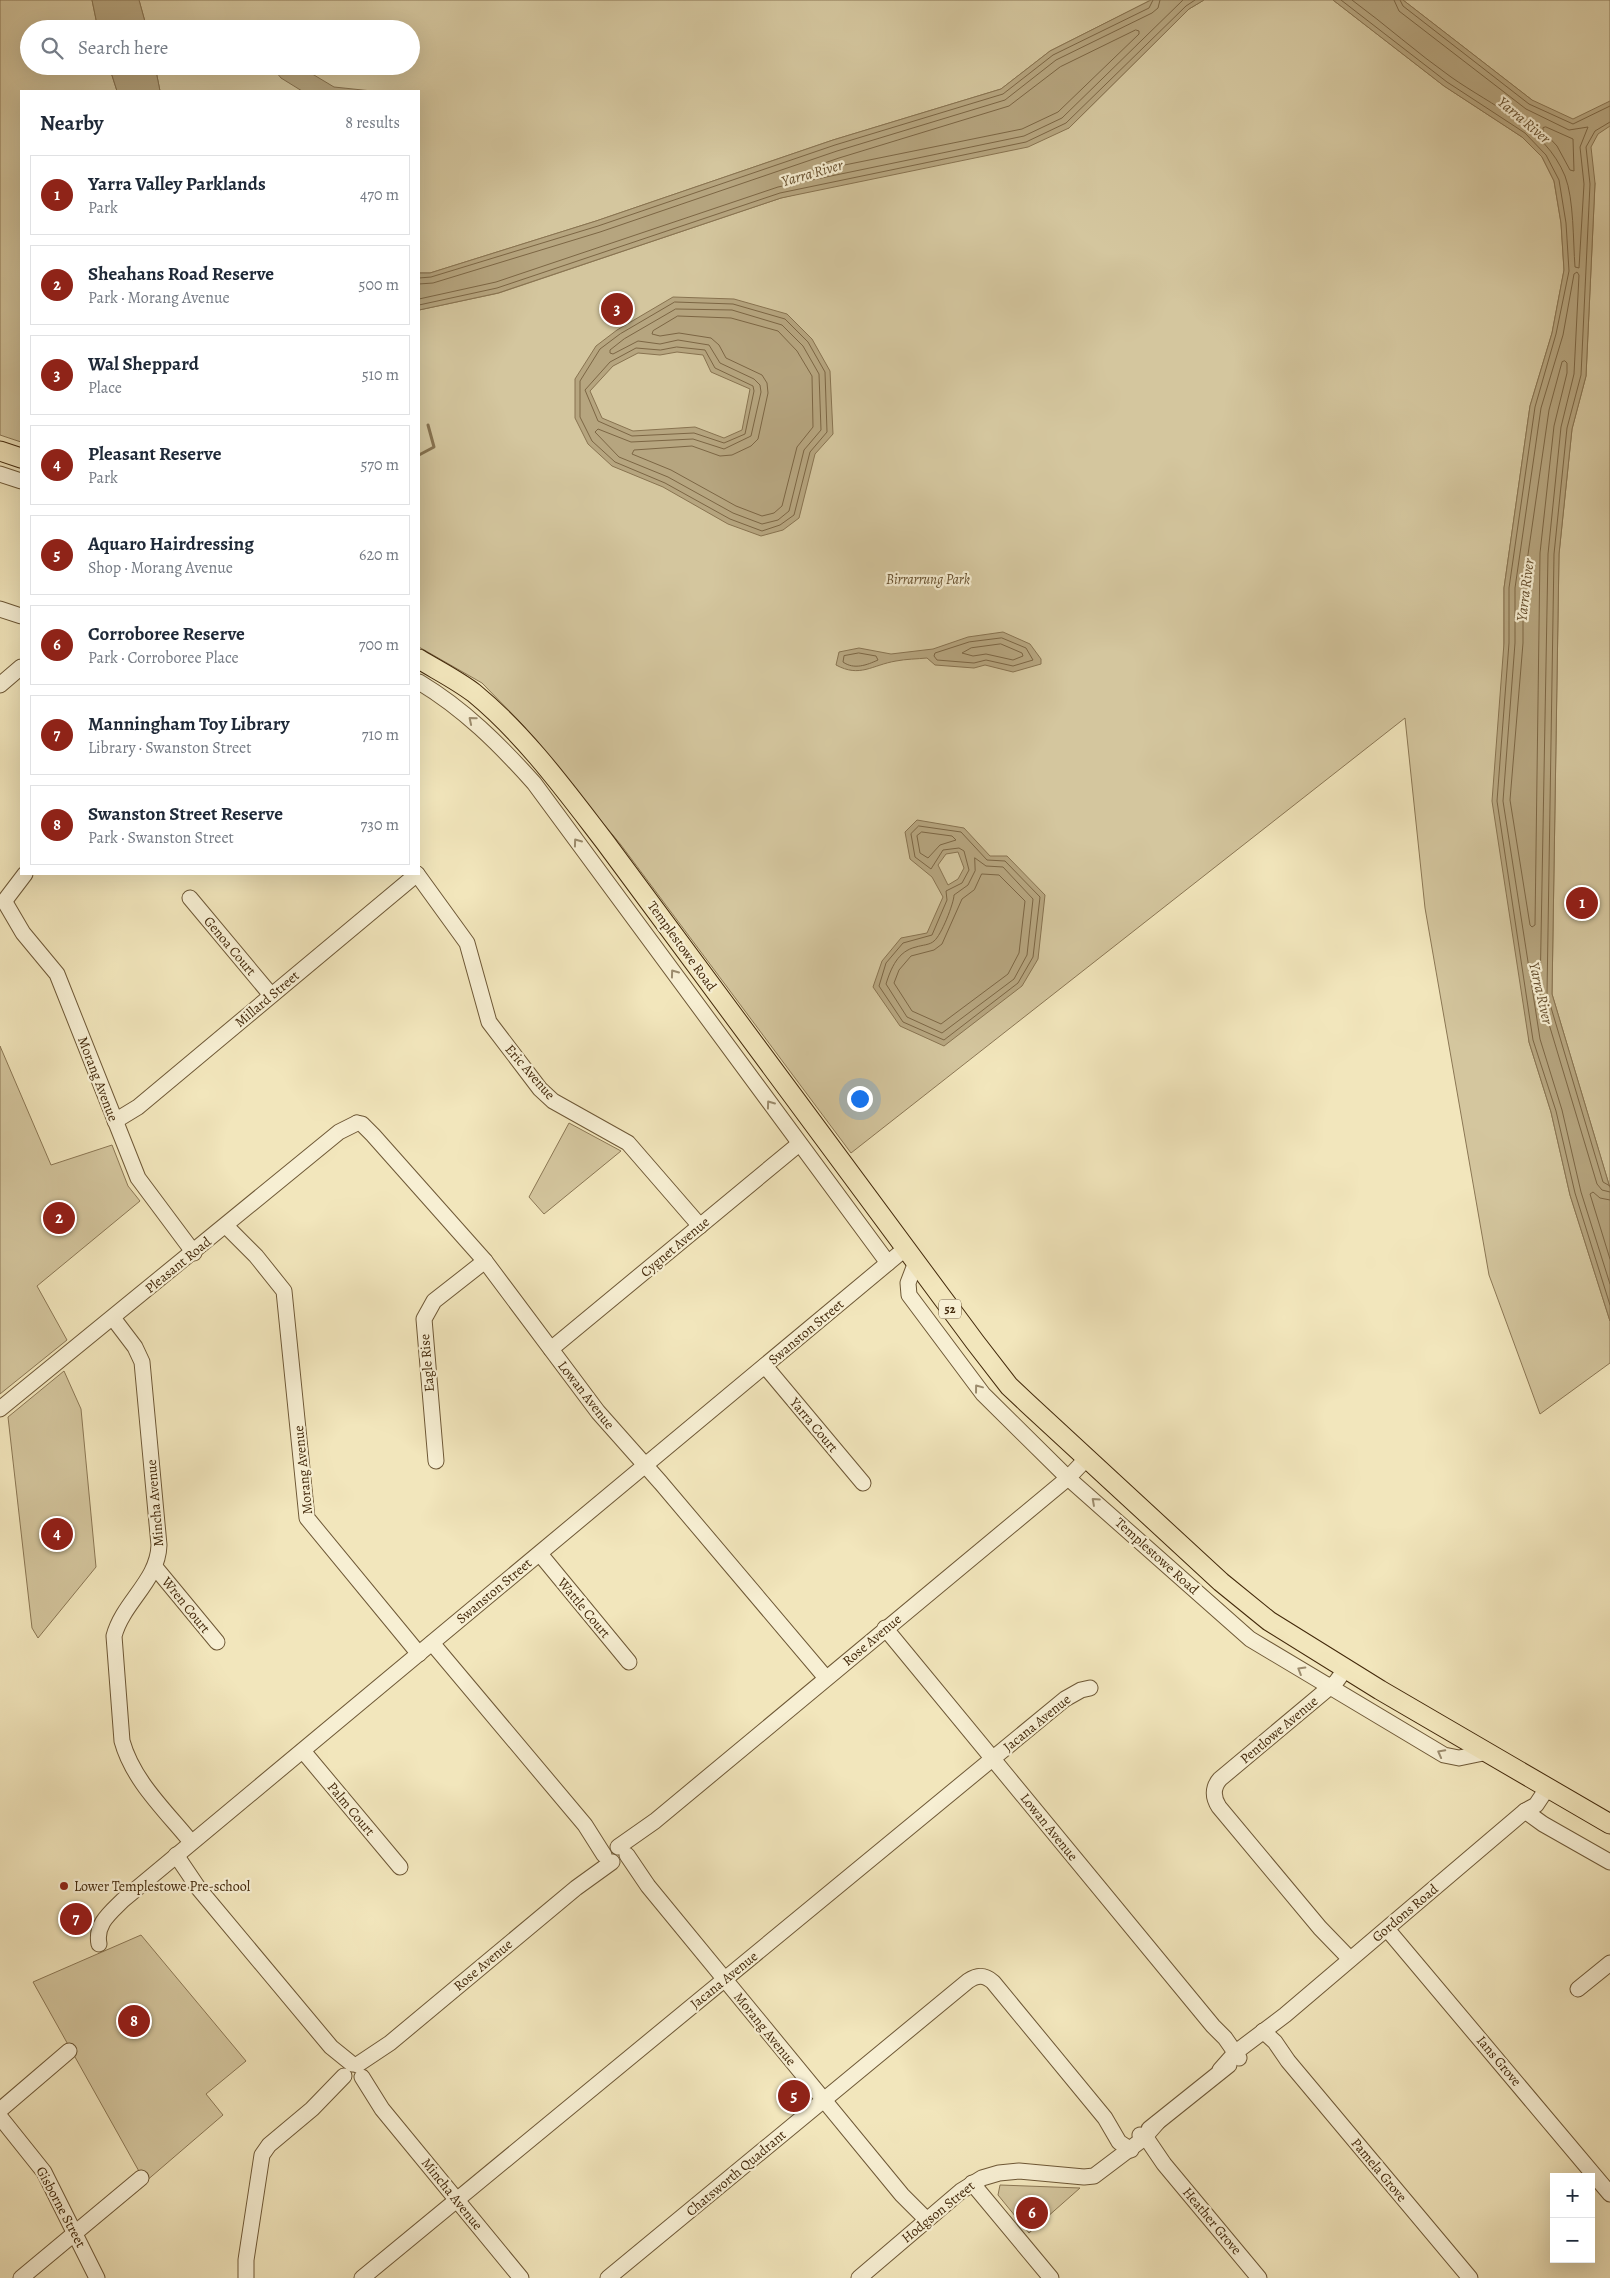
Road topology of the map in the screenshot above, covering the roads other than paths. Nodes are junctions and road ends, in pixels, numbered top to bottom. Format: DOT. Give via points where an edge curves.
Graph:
graph roads {
  1 [pos="0,451"];
  2 [pos="20,458"];
  3 [pos="0,474"];
  4 [pos="20,481"];
  5 [pos="0,609"];
  6 [pos="20,616"];
  7 [pos="420,660"];
  8 [pos="20,668"];
  9 [pos="420,683"];
  10 [pos="0,685"];
  11 [pos="20,874"];
  12 [pos="24,875"];
  13 [pos="416,875"];
  14 [pos="418,875"];
  15 [pos="190,898"];
  16 [pos="2,901"];
  17 [pos="271,995"];
  18 [pos="358,1116"];
  19 [pos="115,1121"];
  20 [pos="799,1144"];
  21 [pos="229,1224"];
  22 [pos="700,1226"];
  23 [pos="197,1250"];
  24 [pos="911,1255"];
  25 [pos="485,1260"];
  26 [pos="888,1263"];
  27 [pos="112,1318"];
  28 [pos="551,1350"];
  29 [pos="765,1366"];
  30 [pos="0,1409"];
  31 [pos="1087,1458"];
  32 [pos="436,1461"];
  33 [pos="645,1466"];
  34 [pos="1068,1478"];
  35 [pos="863,1483"];
  36 [pos="540,1554"];
  37 [pos="155,1568"];
  38 [pos="886,1628"];
  39 [pos="217,1642"];
  40 [pos="432,1643"];
  41 [pos="419,1654"];
  42 [pos="629,1662"];
  43 [pos="1346,1668"];
  44 [pos="826,1678"];
  45 [pos="1330,1687"];
  46 [pos="1090,1688"];
  47 [pos="303,1751"];
  48 [pos="1488,1752"];
  49 [pos="992,1758"];
  50 [pos="1543,1784"];
  51 [pos="1525,1811"];
  52 [pos="1610,1824"];
  53 [pos="191,1842"];
  54 [pos="615,1855"];
  55 [pos="173,1858"];
  56 [pos="1610,1862"];
  57 [pos="400,1867"];
  58 [pos="1387,1929"];
  59 [pos="99,1944"];
  60 [pos="1347,1962"];
  61 [pos="1610,1963"];
  62 [pos="724,1979"];
  63 [pos="1578,1989"];
  64 [pos="1265,2033"];
  65 [pos="69,2051"];
  66 [pos="1237,2055"];
  67 [pos="353,2074"];
  68 [pos="824,2100"];
  69 [pos="0,2110"];
  70 [pos="0,2117"];
  71 [pos="1136,2142"];
  72 [pos="141,2178"];
  73 [pos="972,2183"];
  74 [pos="1610,2194"];
  75 [pos="457,2200"];
  76 [pos="924,2223"];
  77 [pos="75,2233"];
  78 [pos="246,2260"];
  79 [pos="21,2278"];
  80 [pos="98,2278"];
  81 [pos="240,2278"];
  82 [pos="246,2278"];
  83 [pos="362,2278"];
  84 [pos="521,2278"];
  85 [pos="608,2278"];
  86 [pos="859,2278"];
  87 [pos="1051,2278"];
  88 [pos="1260,2278"];
  89 [pos="1470,2278"];
  1 -- 2 [label="main road"];
  3 -- 4 [label="street"];
  5 -- 6 [label="street"];
  7 -- 24 [label="main road, Templestowe Road / 52" via="473,692 547,768"];
  8 -- 10 [label="street"];
  20 -- 9 [label="street, Templestowe Road, one-way" via="534,783 483,729"];
  11 -- 16 [label="street"];
  12 -- 16 [label="street"];
  13 -- 17 [label="street, Millard Street"];
  14 -- 22 [label="street, Eric Avenue" via="463,936 489,1022 540,1088 552,1101 628,1142"];
  15 -- 17 [label="street, Genoa Court"];
  16 -- 19 [label="street, Morang Avenue" via="57,974"];
  17 -- 19 [label="street, Millard Street" via="138,1107"];
  18 -- 21 [label="street, Pleasant Road"];
  18 -- 25 [label="street, Lowan Avenue"];
  19 -- 23 [label="street, Morang Avenue" via="138,1178"];
  20 -- 22 [label="street, Cygnet Avenue"];
  20 -- 26 [label="street, Templestowe Road"];
  21 -- 23 [label="street, Pleasant Road"];
  21 -- 41 [label="street, Morang Avenue" via="280,1285 286,1299 307,1518"];
  22 -- 28 [label="street, Cygnet Avenue"];
  23 -- 27 [label="street, Pleasant Road"];
  24 -- 26 [label="street, Swanston Street"];
  24 -- 31 [label="main road, Templestowe Road / 52" via="1010,1386"];
  34 -- 24 [label="street, Templestowe Road, one-way" via="983,1394 909,1295"];
  25 -- 28 [label="street, Lowan Avenue"];
  25 -- 32 [label="street, Eagle Rise" via="434,1302 424,1319"];
  26 -- 29 [label="street, Swanston Street"];
  27 -- 30 [label="street, Pleasant Road"];
  27 -- 37 [label="street, Mincha Avenue" via="139,1354 143,1371 159,1546"];
  28 -- 33 [label="street, Lowan Avenue" via="598,1412"];
  29 -- 33 [label="street, Swanston Street"];
  29 -- 35 [label="street, Yarra Court"];
  31 -- 34 [label="street, Rose Avenue"];
  31 -- 43 [label="main road, Templestowe Road / 52" via="1244,1602"];
  33 -- 36 [label="street, Swanston Street"];
  33 -- 44 [label="street, Lowan Avenue"];
  34 -- 38 [label="street, Rose Avenue"];
  45 -- 34 [label="street, Templestowe Road, one-way" via="1250,1639"];
  36 -- 40 [label="street, Swanston Street"];
  36 -- 42 [label="street, Wattle Court"];
  37 -- 39 [label="street, Wren Court"];
  37 -- 53 [label="street, Mincha Avenue" via="119,1621 114,1636 122,1741 136,1775"];
  38 -- 44 [label="street, Rose Avenue"];
  38 -- 49 [label="street, Lowan Avenue"];
  40 -- 41 [label="street, Swanston Street"];
  40 -- 54 [label="street, Morang Avenue" via="584,1825"];
  41 -- 47 [label="street, Swanston Street"];
  43 -- 45 [label="street, Pentlowe Avenue"];
  43 -- 48 [label="main road, Templestowe Road / 52"];
  44 -- 54 [label="street, Rose Avenue"];
  48 -- 45 [label="street, Templestowe Road, one-way" via="1459,1758 1444,1755"];
  45 -- 60 [label="street, Pentlowe Avenue" via="1207,1791"];
  46 -- 49 [label="street, Jacana Avenue" via="1065,1699"];
  47 -- 53 [label="street, Swanston Street"];
  47 -- 57 [label="street, Palm Court"];
  48 -- 50 [label="main road, Templestowe Road / 52"];
  49 -- 62 [label="street, Jacana Avenue"];
  49 -- 66 [label="street, Lowan Avenue"];
  50 -- 51 [label="street, Gordons Road" via="1536,1805"];
  50 -- 52 [label="main road, Templestowe Road / 52"];
  51 -- 56 [label="street"];
  51 -- 58 [label="street, Gordons Road"];
  53 -- 55 [label="street, Swanston Street"];
  54 -- 62 [label="street, Morang Avenue" via="648,1886"];
  54 -- 67 [label="street, Rose Avenue"];
  55 -- 59 [label="street, Swanston Street" via="110,1913 98,1930"];
  55 -- 67 [label="street, Mincha Avenue"];
  58 -- 60 [label="street, Gordons Road"];
  58 -- 74 [label="street, Ians Grove"];
  60 -- 64 [label="street, Gordons Road"];
  61 -- 63 [label="street"];
  62 -- 68 [label="street, Morang Avenue"];
  62 -- 75 [label="street, Jacana Avenue"];
  64 -- 66 [label="street, Gordons Road"];
  64 -- 89 [label="street, Pamela Grove"];
  65 -- 69 [label="street"];
  66 -- 71 [label="street, Gordons Road"];
  67 -- 75 [label="street, Mincha Avenue"];
  67 -- 78 [label="street, Rose Avenue" via="269,2144 262,2155"];
  68 -- 71 [label="street, Chatsworth Quadrant" via="983,1969 1105,2118 1120,2142"];
  68 -- 76 [label="street, Morang Avenue"];
  68 -- 85 [label="street, Chatsworth Quadrant"];
  70 -- 77 [label="street, Gisborne Street" via="40,2165"];
  71 -- 73 [label="street, Hodgson Street" via="1098,2174 1089,2177 1008,2172 991,2174"];
  71 -- 88 [label="street, Heather Grove" via="1164,2164"];
  72 -- 77 [label="street"];
  73 -- 76 [label="street, Hodgson Street"];
  73 -- 87 [label="street"];
  75 -- 83 [label="street, Jacana Avenue"];
  75 -- 84 [label="street, Mincha Avenue"];
  76 -- 86 [label="street, Hodgson Street"];
  77 -- 79 [label="street"];
  77 -- 80 [label="street, Gisborne Street"];
  78 -- 81 [label="street, Rose Avenue"];
  78 -- 82 [label="street, Rose Avenue"];
}
